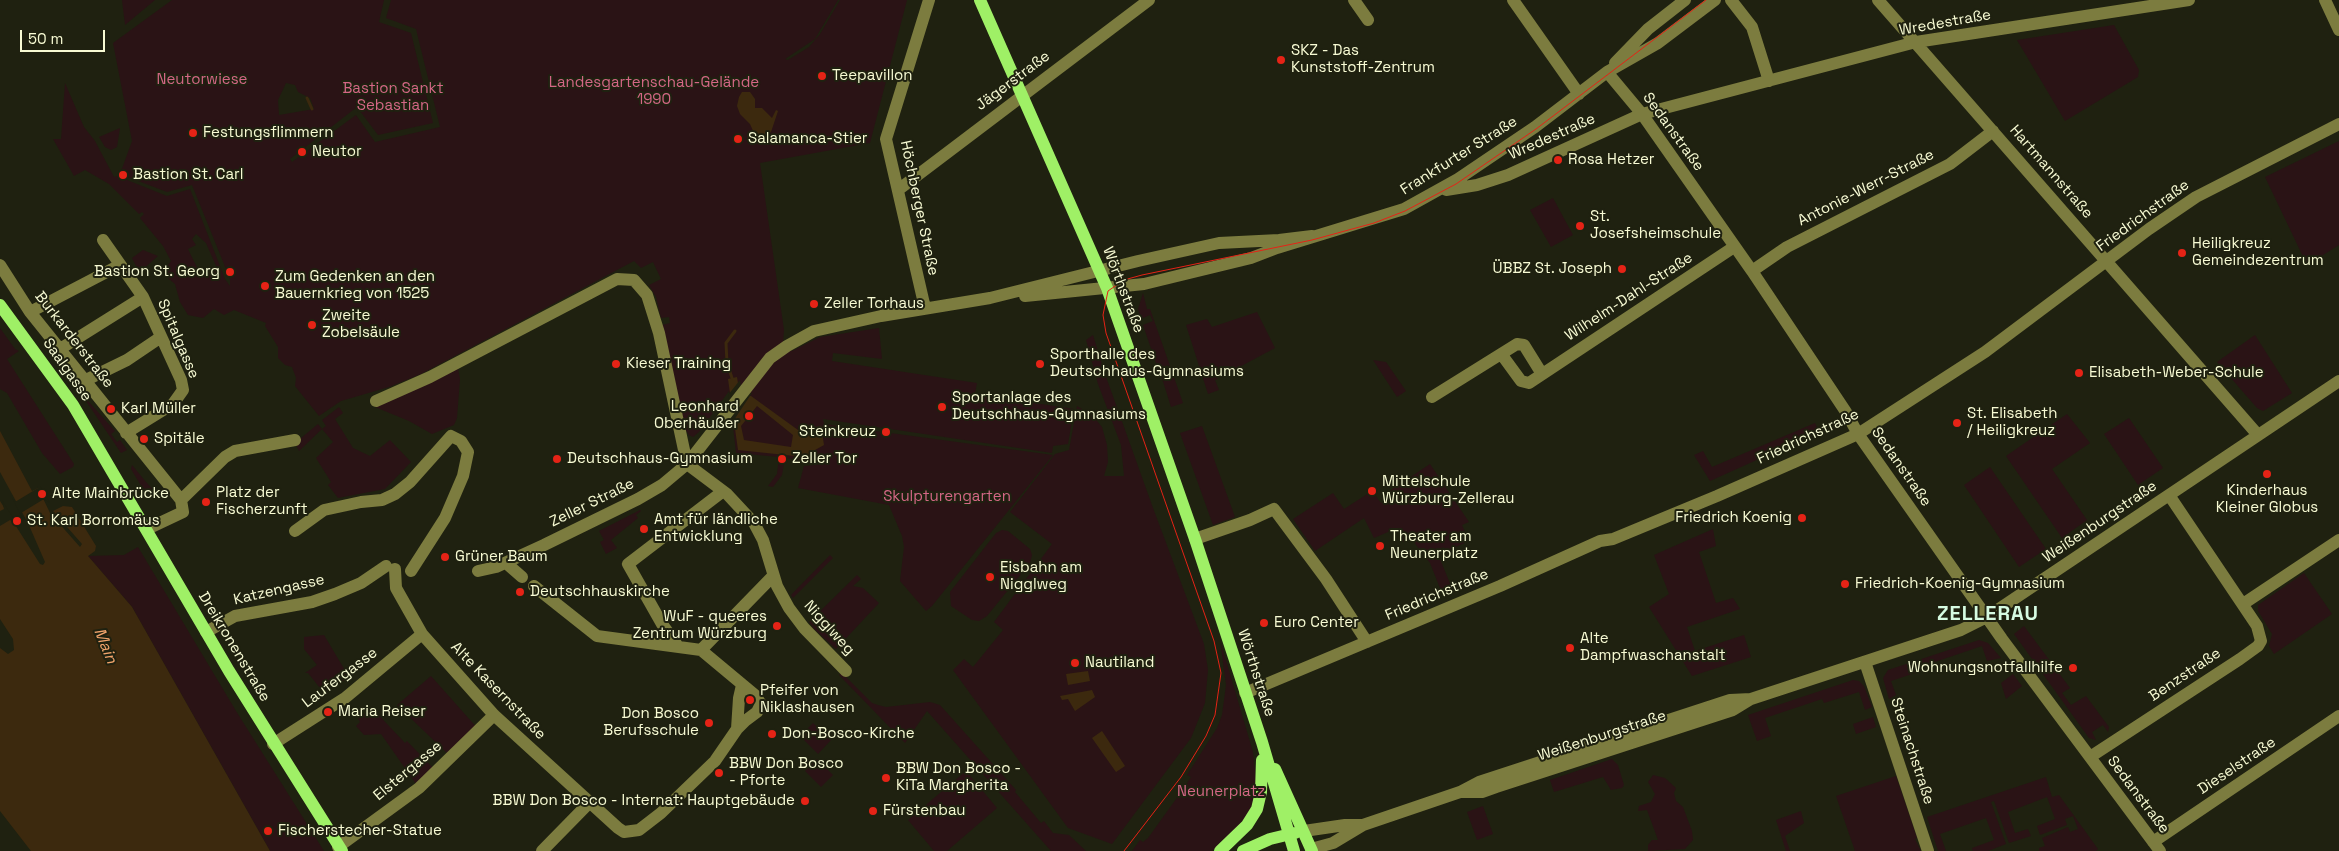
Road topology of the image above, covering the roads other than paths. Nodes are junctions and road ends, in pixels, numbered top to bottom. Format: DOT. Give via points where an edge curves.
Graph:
graph roads {
  1 [pos="929,0"];
  2 [pos="980,0"];
  3 [pos="1149,0"];
  4 [pos="1354,0"];
  5 [pos="1513,0"];
  6 [pos="1685,0"];
  7 [pos="1715,0"];
  8 [pos="1731,0"];
  9 [pos="1878,0"];
  10 [pos="2189,0"];
  11 [pos="2326,0"];
  12 [pos="1368,20"];
  13 [pos="2339,30"];
  14 [pos="1916,42"];
  15 [pos="1607,72"];
  16 [pos="1769,81"];
  17 [pos="1022,94"];
  18 [pos="1579,94"];
  19 [pos="1642,114"];
  20 [pos="2339,124"];
  21 [pos="1993,131"];
  22 [pos="898,190"];
  23 [pos="1434,194"];
  24 [pos="1312,236"];
  25 [pos="103,240"];
  26 [pos="1734,247"];
  27 [pos="2108,261"];
  28 [pos="0,265"];
  29 [pos="120,265"];
  30 [pos="1100,271"];
  31 [pos="1752,271"];
  32 [pos="1107,288"];
  33 [pos="143,298"];
  34 [pos="990,298"];
  35 [pos="0,305"];
  36 [pos="925,308"];
  37 [pos="30,312"];
  38 [pos="161,337"];
  39 [pos="60,349"];
  40 [pos="1502,355"];
  41 [pos="1542,374"];
  42 [pos="84,380"];
  43 [pos="2339,381"];
  44 [pos="1432,397"];
  45 [pos="376,401"];
  46 [pos="126,433"];
  47 [pos="1858,434"];
  48 [pos="2258,435"];
  49 [pos="295,440"];
  50 [pos="104,457"];
  51 [pos="687,464"];
  52 [pos="722,492"];
  53 [pos="2169,495"];
  54 [pos="182,506"];
  55 [pos="147,529"];
  56 [pos="295,531"];
  57 [pos="1195,539"];
  58 [pos="2339,540"];
  59 [pos="506,562"];
  60 [pos="390,568"];
  61 [pos="411,571"];
  62 [pos="478,571"];
  63 [pos="773,576"];
  64 [pos="522,577"];
  65 [pos="534,586"];
  66 [pos="2243,604"];
  67 [pos="1988,617"];
  68 [pos="206,632"];
  69 [pos="422,634"];
  70 [pos="1367,642"];
  71 [pos="677,645"];
  72 [pos="701,650"];
  73 [pos="1865,662"];
  74 [pos="846,671"];
  75 [pos="742,685"];
  76 [pos="1245,693"];
  77 [pos="494,715"];
  78 [pos="2339,716"];
  79 [pos="737,729"];
  80 [pos="1262,742"];
  81 [pos="273,744"];
  82 [pos="2090,758"];
  83 [pos="590,802"];
  84 [pos="1362,825"];
  85 [pos="1304,831"];
  86 [pos="1288,834"];
  87 [pos="2156,847"];
  88 [pos="340,849"];
  89 [pos="1308,850"];
  90 [pos="542,851"];
  91 [pos="1220,851"];
  92 [pos="1243,851"];
  93 [pos="1294,851"];
  94 [pos="1928,851"];
  1 -- 22 [label="street, Höchberger Straße" via="886,139"];
  2 -- 17 [label="main road, Wörthstraße"];
  3 -- 17 [label="street, Jägerstraße"];
  4 -- 12 [label="street"];
  5 -- 18 [label="street"];
  6 -- 15 [label="street, Frankfurter Straße" via="1648,29"];
  7 -- 15 [label="street, Frankfurter Straße" via="1658,43"];
  8 -- 16 [label="street" via="1752,27"];
  9 -- 14 [label="street, Hartmannstraße"];
  10 -- 14 [label="street, Wredestraße"];
  11 -- 13 [label="street"];
  14 -- 16 [label="street, Wredestraße"];
  14 -- 21 [label="street, Hartmannstraße"];
  15 -- 18 [label="street, Frankfurter Straße"];
  15 -- 19 [label="street, Sedanstraße"];
  16 -- 19 [label="street, Wredestraße"];
  17 -- 22 [label="street, Jägerstraße"];
  17 -- 30 [label="main road, Wörthstraße"];
  18 -- 23 [label="street, Frankfurter Straße"];
  19 -- 23 [label="street, Wredestraße" via="1508,175"];
  19 -- 26 [label="street, Sedanstraße"];
  20 -- 27 [label="street, Friedrichstraße" via="2196,197"];
  21 -- 27 [label="street, Hartmannstraße"];
  21 -- 31 [label="street, Antonie-Werr-Straße" via="1950,164 1787,247"];
  22 -- 36 [label="street, Höchberger Straße"];
  23 -- 24 [label="street, Frankfurter Straße" via="1381,217"];
  24 -- 30 [label="street, Frankfurter Straße" via="1219,243"];
  24 -- 32 [label="street, Frankfurter Straße" via="1251,258 1144,284"];
  25 -- 29 [label="street, Spitalgasse"];
  26 -- 31 [label="street, Sedanstraße"];
  26 -- 41 [label="street, Wilhelm-Dahl-Straße"];
  27 -- 47 [label="street, Friedrichstraße" via="1985,352"];
  27 -- 48 [label="street, Hartmannstraße"];
  28 -- 37 [label="street, Burkarderstraße"];
  29 -- 33 [label="street, Spitalgasse"];
  29 -- 37 [label="street"];
  30 -- 32 [label="main road, Wörthstraße"];
  30 -- 34 [label="street, Frankfurter Straße"];
  31 -- 47 [label="street, Sedanstraße"];
  32 -- 34 [label="street, Frankfurter Straße"];
  32 -- 57 [label="main road, Wörthstraße"];
  33 -- 38 [label="street, Spitalgasse"];
  33 -- 39 [label="street"];
  34 -- 36 [label="street, Frankfurter Straße"];
  35 -- 50 [label="main road, Saalgasse" via="72,405"];
  36 -- 51 [label="street, Zeller Straße" via="826,328 787,346 764,365"];
  37 -- 39 [label="street, Burkarderstraße"];
  38 -- 42 [label="street" via="127,360"];
  38 -- 46 [label="street, Spitalgasse" via="183,390 173,404"];
  39 -- 42 [label="street, Burkarderstraße"];
  40 -- 41 [label="street, Wilhelm-Dahl-Straße" via="1521,381 1529,383"];
  40 -- 41 [label="street" via="1517,344 1524,345"];
  40 -- 44 [label="street"];
  42 -- 46 [label="street, Burkarderstraße"];
  43 -- 48 [label="street, Weißenburgstraße"];
  45 -- 51 [label="street" via="430,377 617,278 634,280 647,295 659,333"];
  46 -- 54 [label="street"];
  47 -- 67 [label="street, Sedanstraße"];
  47 -- 70 [label="street, Friedrichstraße"];
  48 -- 53 [label="street, Weißenburgstraße"];
  49 -- 54 [label="street" via="235,451 225,457"];
  50 -- 55 [label="main road, Dreikronenstraße"];
  51 -- 52 [label="street, Nigglweg"];
  51 -- 59 [label="street, Zeller Straße" via="638,500"];
  52 -- 63 [label="street, Nigglweg" via="754,523 763,540"];
  52 -- 71 [label="street" via="628,564"];
  53 -- 66 [label="street, Benzstraße"];
  53 -- 67 [label="street, Weißenburgstraße"];
  54 -- 55 [label="street"];
  55 -- 68 [label="main road, Dreikronenstraße"];
  56 -- 61 [label="street" via="324,510 382,500 395,494 451,436 461,441 468,452 463,476 445,518"];
  57 -- 70 [label="street" via="1274,509 1326,579"];
  57 -- 76 [label="main road, Wörthstraße"];
  58 -- 66 [label="street"];
  59 -- 62 [label="street, Zeller Straße"];
  59 -- 64 [label="street"];
  60 -- 68 [label="street, Katzengasse" via="335,594 312,602 235,616"];
  60 -- 69 [label="street, Alte Kasernstraße" via="396,588"];
  63 -- 72 [label="street"];
  63 -- 74 [label="street, Nigglweg" via="795,616"];
  65 -- 71 [label="street" via="597,636"];
  66 -- 82 [label="street, Benzstraße" via="2261,634 2258,646"];
  67 -- 73 [label="street, Weißenburgstraße" via="1961,630"];
  67 -- 82 [label="street, Sedanstraße"];
  68 -- 81 [label="main road, Dreikronenstraße"];
  69 -- 77 [label="street, Alte Kasernstraße"];
  69 -- 81 [label="street, Laufergasse" via="345,698"];
  70 -- 76 [label="street, Friedrichstraße"];
  71 -- 72 [label="street"];
  72 -- 75 [label="street"];
  73 -- 84 [label="street, Weißenburgstraße" via="1751,699 1733,710 1482,792 1460,792"];
  73 -- 94 [label="street, Steinachstraße"];
  75 -- 79 [label="street"];
  75 -- 79 [label="street" via="761,704 757,712"];
  76 -- 80 [label="main road, Wörthstraße"];
  77 -- 83 [label="street, Alte Kasernstraße"];
  77 -- 88 [label="street, Elstergasse" via="419,788"];
  78 -- 87 [label="street, Dieselstraße"];
  79 -- 83 [label="street, Alte Kasernstraße" via="717,759 646,825 624,832"];
  80 -- 85 [label="main road, Wörthstraße"];
  80 -- 86 [label="main road, Wörthstraße"];
  80 -- 91 [label="main road" via="1259,804 1251,820"];
  81 -- 88 [label="main road, Dreikronenstraße"];
  82 -- 87 [label="street, Sedanstraße"];
  83 -- 90 [label="street"];
  84 -- 85 [label="street, Weißenburgstraße"];
  84 -- 89 [label="street, Weißenburgstraße" via="1333,844"];
  85 -- 86 [label="main road"];
  85 -- 89 [label="main road, Wörthstraße"];
  86 -- 92 [label="main road"];
  86 -- 93 [label="main road, Wörthstraße"];
}
